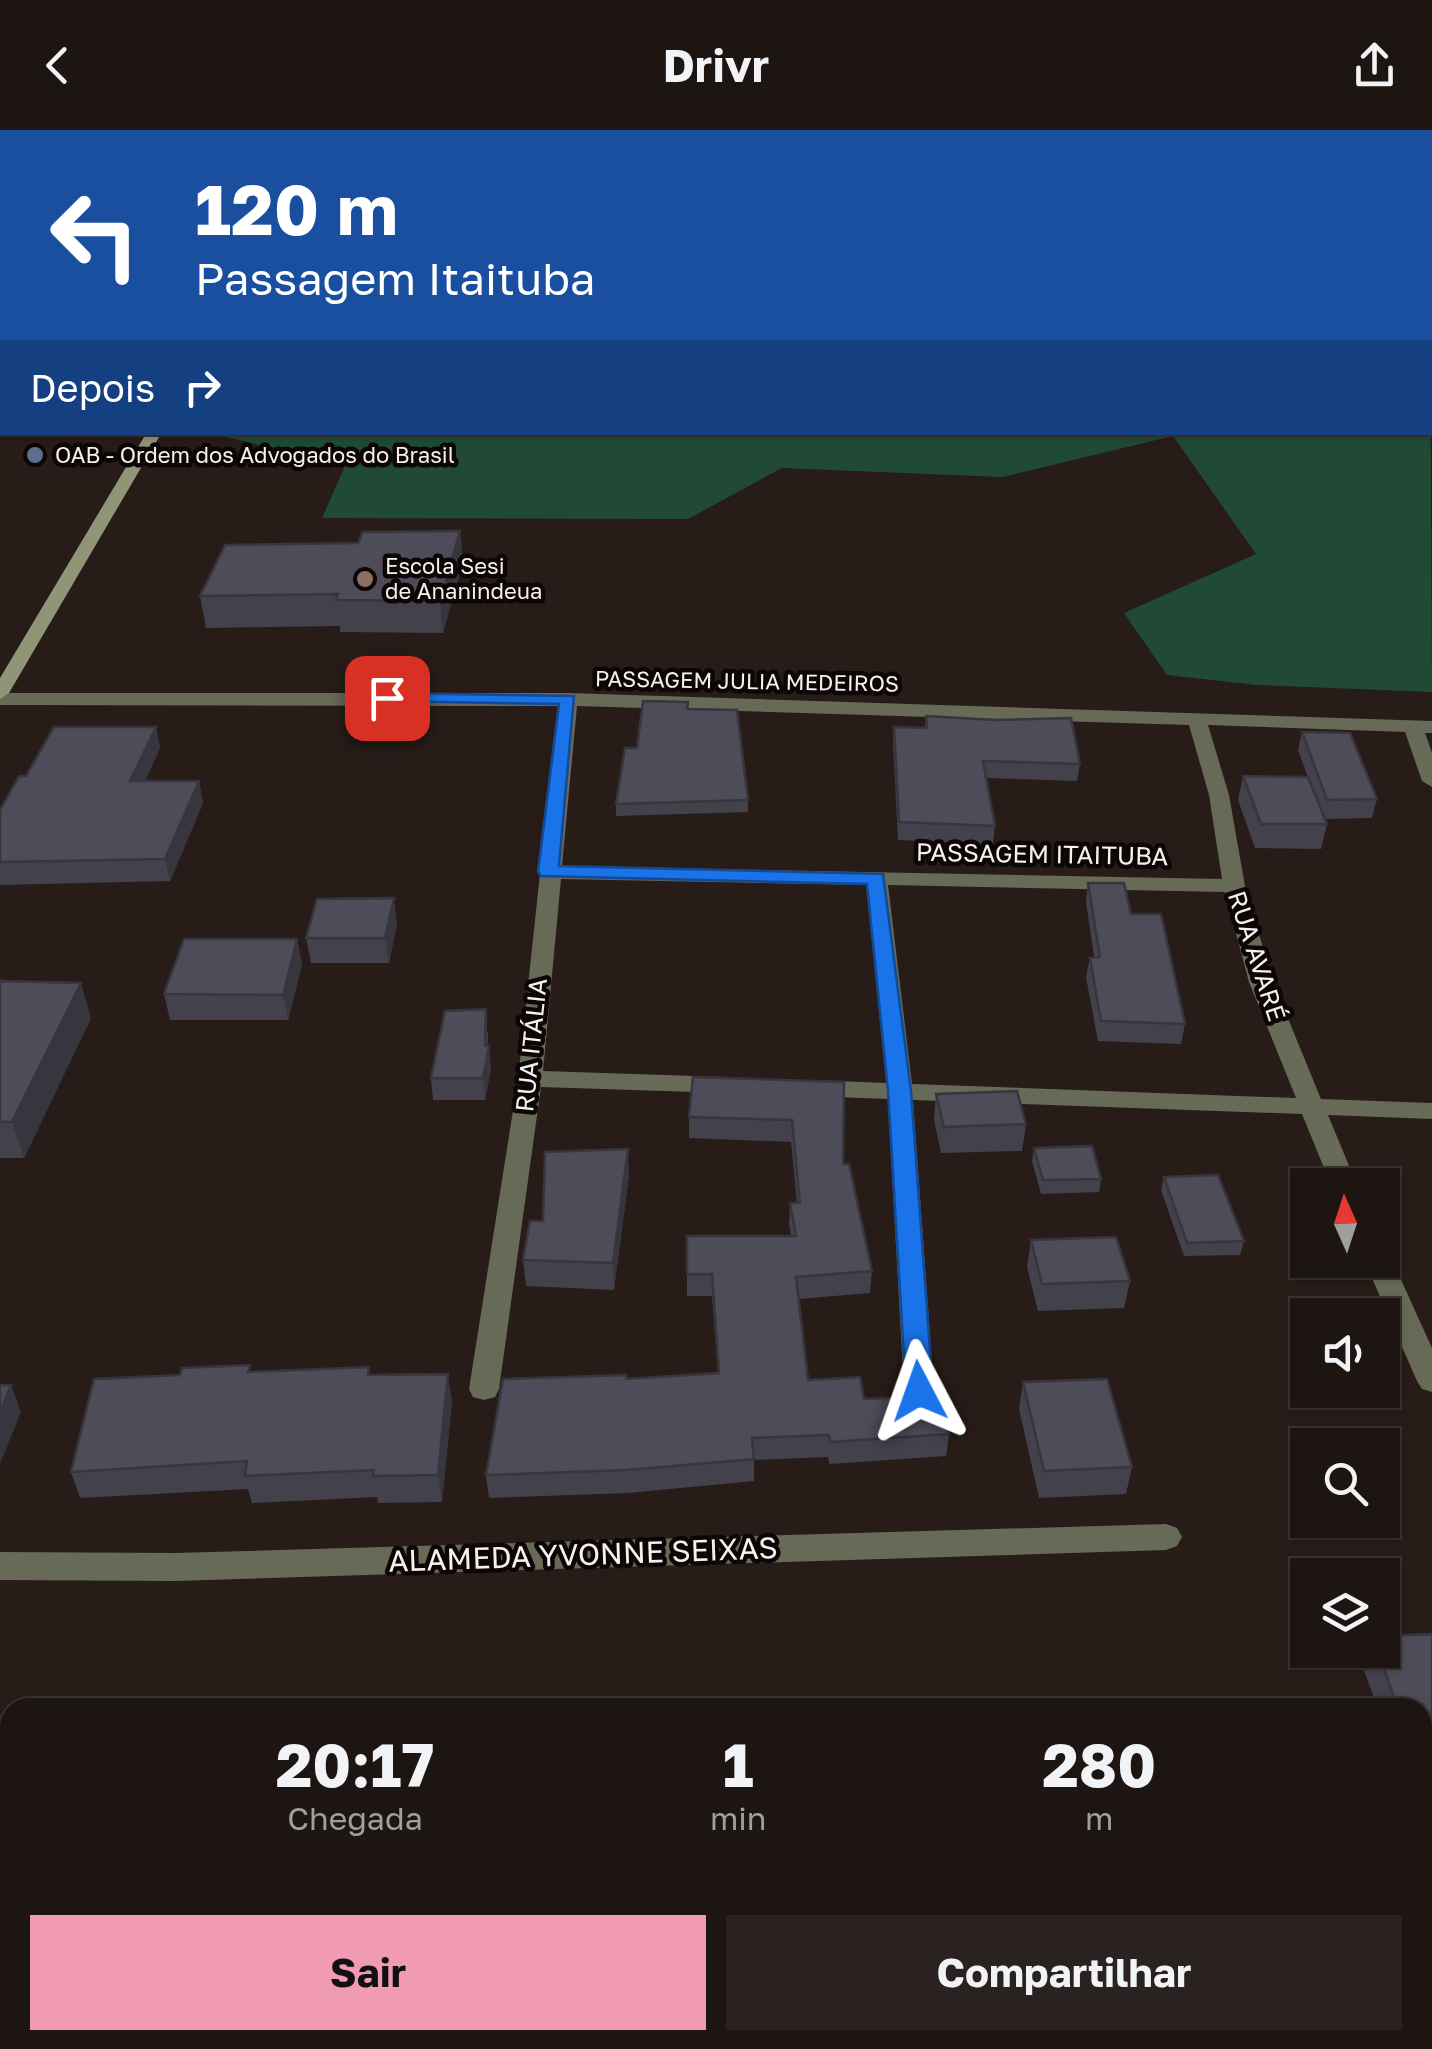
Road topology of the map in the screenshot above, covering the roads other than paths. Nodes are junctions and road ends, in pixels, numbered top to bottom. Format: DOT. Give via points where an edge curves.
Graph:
graph roads {
  1 [pos="153,435"];
  2 [pos="0,696"];
  3 [pos="568,699"];
  4 [pos="1197,719"];
  5 [pos="1422,727"];
  6 [pos="1432,782"];
  7 [pos="548,872"];
  8 [pos="876,878"];
  9 [pos="1234,886"];
  10 [pos="530,1078"];
  11 [pos="746,1086"];
  12 [pos="784,1087"];
  13 [pos="900,1091"];
  14 [pos="1310,1108"];
  15 [pos="1432,1111"];
  16 [pos="1336,1168"];
  17 [pos="1386,1278"];
  18 [pos="1432,1381"];
  19 [pos="484,1389"];
  20 [pos="919,1391"];
  21 [pos="1166,1537"];
  22 [pos="0,1566"];
  1 -- 2 [label="main road"];
  2 -- 3 [label="street, PASSAGEM JULIA MEDEIROS"];
  3 -- 4 [label="street, PASSAGEM JULIA MEDEIROS"];
  3 -- 7 [label="street, RUA ITÁLIA"];
  4 -- 5 [label="street, PASSAGEM JULIA MEDEIROS"];
  4 -- 9 [label="street, RUA AVARÉ"];
  5 -- 6 [label="street"];
  7 -- 8 [label="street, PASSAGEM ITAITUBA"];
  7 -- 10 [label="street, RUA ITÁLIA"];
  8 -- 9 [label="street, PASSAGEM ITAITUBA"];
  8 -- 13 [label="street"];
  9 -- 14 [label="street, RUA AVARÉ" via="1261,982"];
  10 -- 11 [label="street"];
  10 -- 19 [label="street, RUA ITÁLIA"];
  12 -- 13 [label="street"];
  13 -- 14 [label="street"];
  13 -- 20 [label="street"];
  14 -- 15 [label="street"];
  14 -- 16 [label="street, RUA AVARÉ"];
  17 -- 18 [label="street"];
  21 -- 22 [label="street, ALAMEDA YVONNE SEIXAS"];
}
